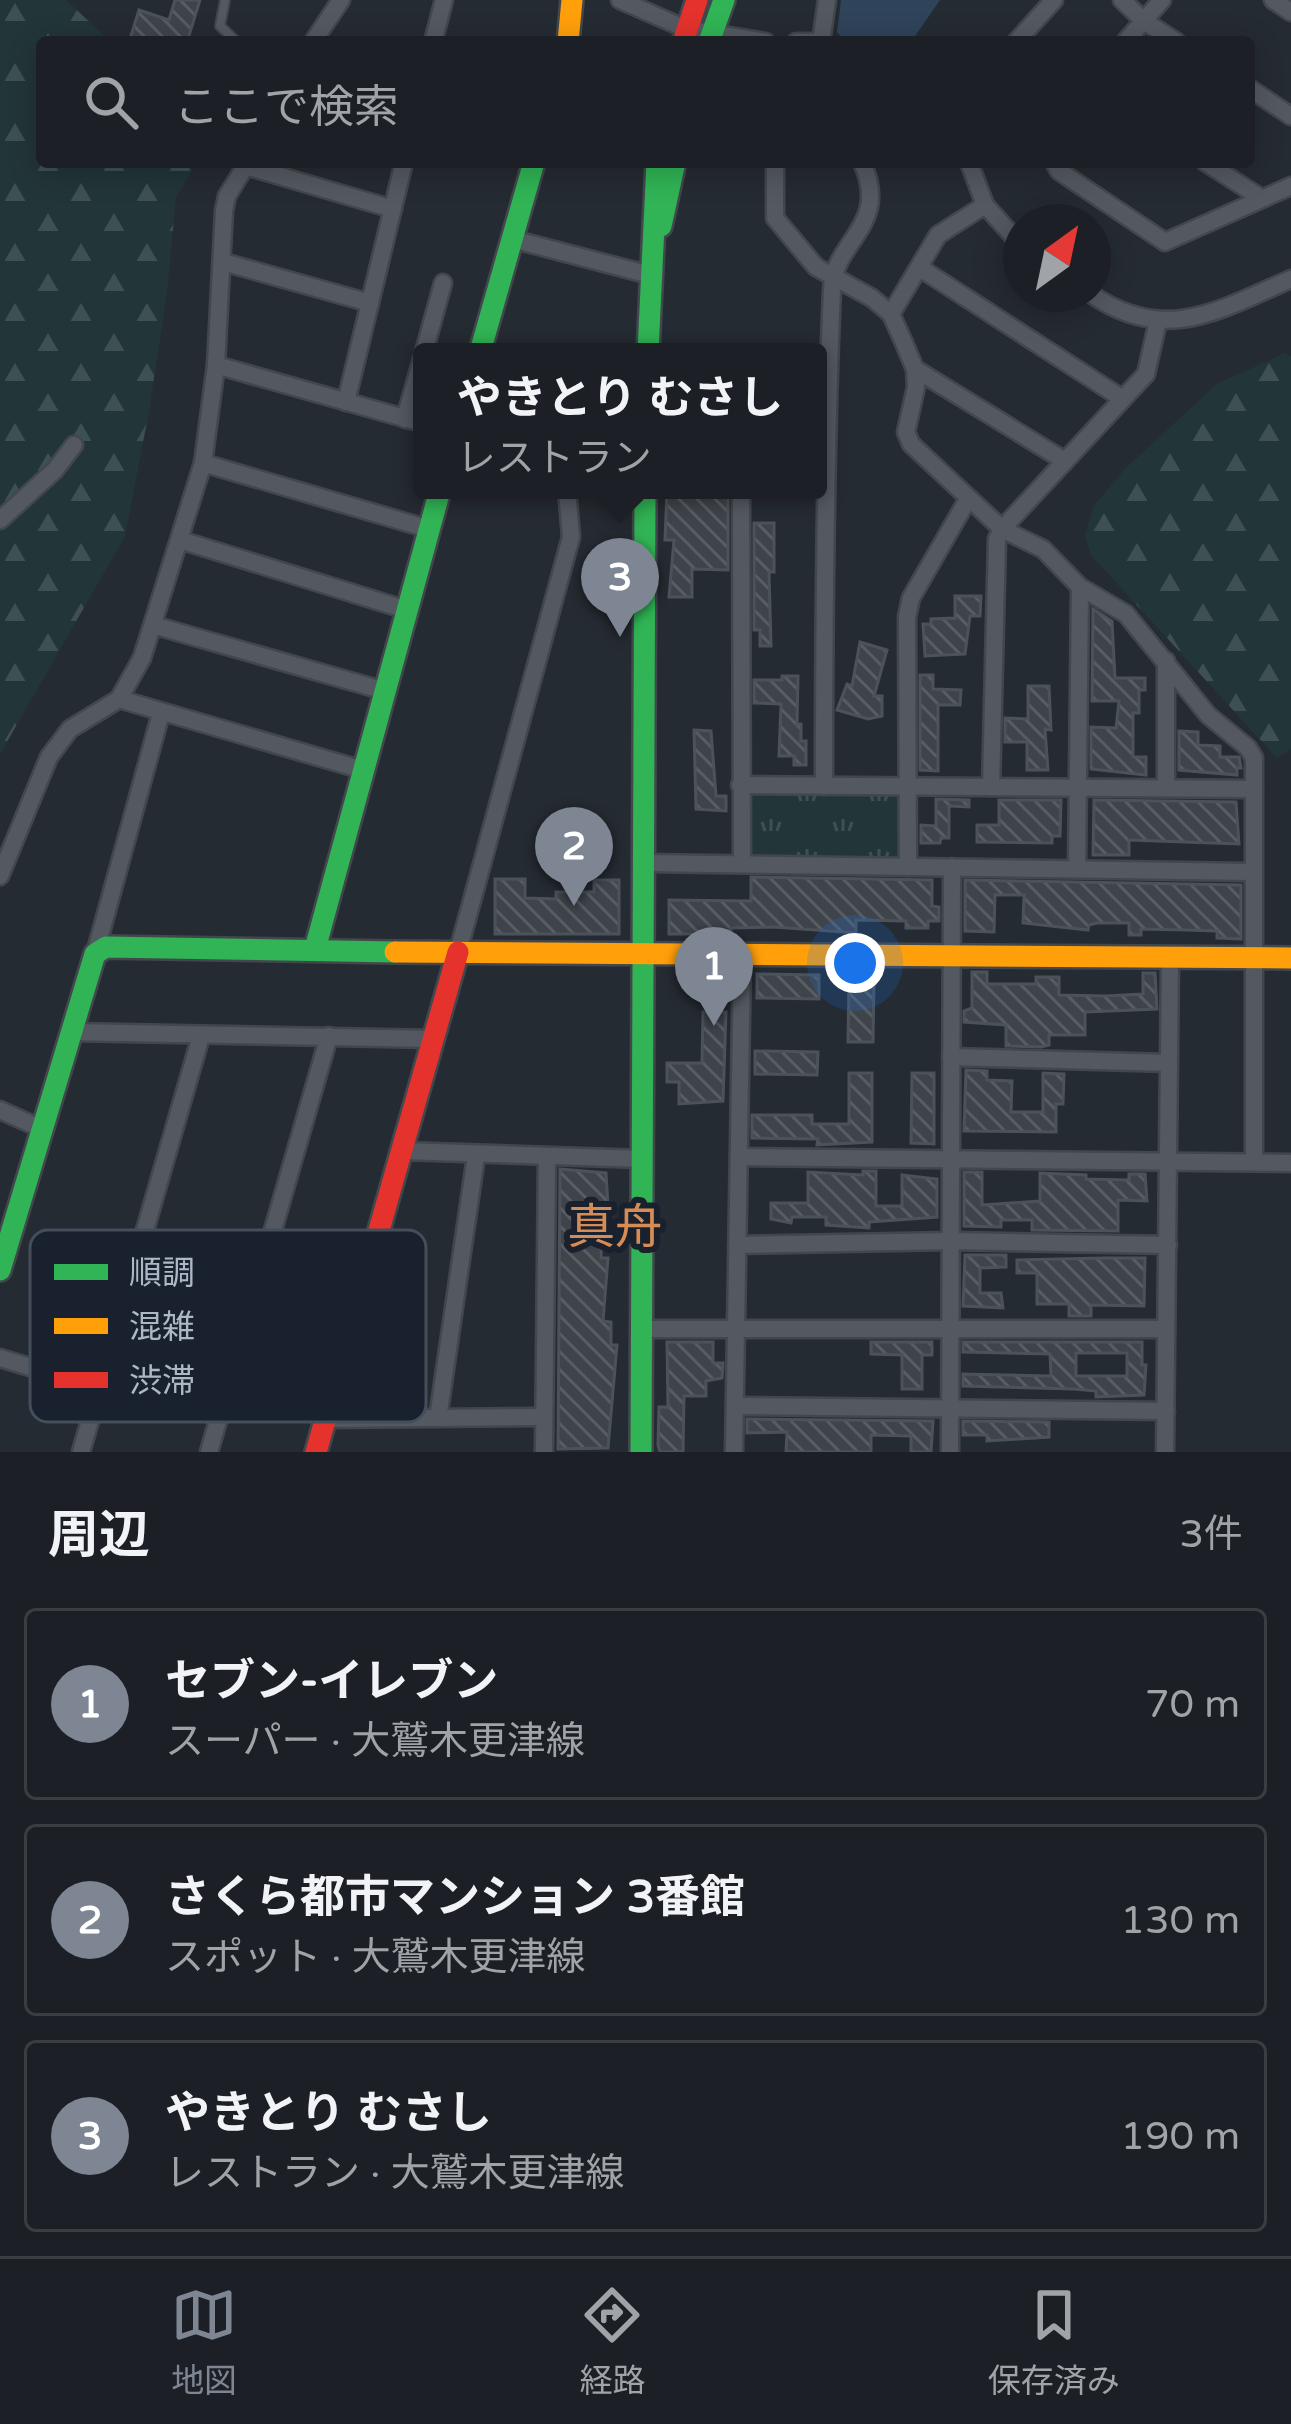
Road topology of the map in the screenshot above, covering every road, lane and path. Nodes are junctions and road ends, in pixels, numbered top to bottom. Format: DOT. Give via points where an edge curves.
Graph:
graph roads {
  1 [pos="225,0"];
  2 [pos="340,0"];
  3 [pos="444,0"];
  4 [pos="572,0"];
  5 [pos="620,0"];
  6 [pos="697,0"];
  7 [pos="724,0"];
  8 [pos="827,0"];
  9 [pos="1054,0"];
  10 [pos="1122,0"];
  11 [pos="1162,0"];
  12 [pos="1273,0"];
  13 [pos="1291,11"];
  14 [pos="1144,21"];
  15 [pos="231,36"];
  16 [pos="317,36"];
  17 [pos="435,36"];
  18 [pos="569,36"];
  19 [pos="685,36"];
  20 [pos="711,36"];
  21 [pos="822,36"];
  22 [pos="1021,36"];
  23 [pos="1130,36"];
  24 [pos="1168,36"];
  25 [pos="1255,92"];
  26 [pos="1291,116"];
  27 [pos="244,168"];
  28 [pos="260,168"];
  29 [pos="403,168"];
  30 [pos="532,168"];
  31 [pos="656,168"];
  32 [pos="674,168"];
  33 [pos="775,168"];
  34 [pos="864,168"];
  35 [pos="971,168"];
  36 [pos="1057,168"];
  37 [pos="1214,168"];
  38 [pos="1291,186"];
  39 [pos="1261,198"];
  40 [pos="985,205"];
  41 [pos="393,209"];
  42 [pos="1003,224"];
  43 [pos="512,239"];
  44 [pos="223,262"];
  45 [pos="920,268"];
  46 [pos="833,274"];
  47 [pos="650,275"];
  48 [pos="1291,279"];
  49 [pos="443,283"];
  50 [pos="370,303"];
  51 [pos="1111,305"];
  52 [pos="891,314"];
  53 [pos="1158,321"];
  54 [pos="426,343"];
  55 [pos="483,343"];
  56 [pos="648,343"];
  57 [pos="216,365"];
  58 [pos="915,369"];
  59 [pos="827,376"];
  60 [pos="1123,399"];
  61 [pos="346,402"];
  62 [pos="413,421"];
  63 [pos="74,445"];
  64 [pos="1065,461"];
  65 [pos="203,464"];
  66 [pos="437,499"];
  67 [pos="568,499"];
  68 [pos="645,499"];
  69 [pos="741,499"];
  70 [pos="821,499"];
  71 [pos="968,499"];
  72 [pos="0,520"];
  73 [pos="429,529"];
  74 [pos="1002,529"];
  75 [pos="180,540"];
  76 [pos="1080,587"];
  77 [pos="407,610"];
  78 [pos="153,626"];
  79 [pos="1166,661"];
  80 [pos="385,691"];
  81 [pos="119,699"];
  82 [pos="161,713"];
  83 [pos="363,770"];
  84 [pos="740,785"];
  85 [pos="824,786"];
  86 [pos="906,786"];
  87 [pos="991,787"];
  88 [pos="1078,788"];
  89 [pos="1166,788"];
  90 [pos="1254,789"];
  91 [pos="646,862"];
  92 [pos="742,864"];
  93 [pos="908,867"];
  94 [pos="952,867"];
  95 [pos="1077,869"];
  96 [pos="1252,872"];
  97 [pos="0,876"];
  98 [pos="315,950"];
  99 [pos="458,952"];
  100 [pos="95,954"];
  101 [pos="644,956"];
  102 [pos="742,956"];
  103 [pos="951,957"];
  104 [pos="1170,958"];
  105 [pos="1253,958"];
  106 [pos="1291,958"];
  107 [pos="70,1032"];
  108 [pos="201,1036"];
  109 [pos="329,1036"];
  110 [pos="433,1039"];
  111 [pos="951,1057"];
  112 [pos="1169,1063"];
  113 [pos="0,1110"];
  114 [pos="42,1129"];
  115 [pos="401,1151"];
  116 [pos="476,1156"];
  117 [pos="548,1157"];
  118 [pos="739,1157"];
  119 [pos="951,1158"];
  120 [pos="642,1159"];
  121 [pos="1168,1162"];
  122 [pos="1254,1162"];
  123 [pos="1291,1163"];
  124 [pos="143,1230"];
  125 [pos="272,1230"];
  126 [pos="378,1230"];
  127 [pos="951,1241"];
  128 [pos="1168,1244"];
  129 [pos="737,1245"];
  130 [pos="0,1270"];
  131 [pos="735,1326"];
  132 [pos="641,1329"];
  133 [pos="951,1329"];
  134 [pos="1166,1329"];
  135 [pos="0,1358"];
  136 [pos="30,1367"];
  137 [pos="735,1406"];
  138 [pos="950,1407"];
  139 [pos="1166,1411"];
  140 [pos="543,1417"];
  141 [pos="426,1418"];
  142 [pos="438,1418"];
  143 [pos="89,1422"];
  144 [pos="216,1422"];
  145 [pos="324,1422"];
  146 [pos="80,1452"];
  147 [pos="208,1452"];
  148 [pos="316,1452"];
  149 [pos="544,1452"];
  150 [pos="640,1452"];
  151 [pos="734,1452"];
  152 [pos="950,1452"];
  153 [pos="1166,1452"];
  1 -- 15 [label="lane" via="220,26"];
  2 -- 16 [label="street"];
  3 -- 17 [label="street"];
  4 -- 18 [label="street"];
  5 -- 19 [label="street"];
  6 -- 19 [label="street"];
  7 -- 20 [label="street"];
  8 -- 21 [label="street"];
  9 -- 22 [label="street"];
  10 -- 14 [label="street"];
  11 -- 14 [label="street"];
  12 -- 13 [label="street"];
  14 -- 23 [label="street"];
  14 -- 24 [label="street"];
  19 -- 20 [label="street"];
  25 -- 26 [label="street"];
  27 -- 44 [label="street" via="227,196"];
  28 -- 41 [label="street"];
  29 -- 41 [label="street"];
  30 -- 43 [label="street"];
  31 -- 47 [label="street"];
  32 -- 47 [label="street"];
  33 -- 46 [label="street" via="775,218 816,267"];
  34 -- 46 [label="street" via="869,209"];
  35 -- 40 [label="street"];
  36 -- 39 [label="street" via="1166,242"];
  37 -- 39 [label="street"];
  38 -- 39 [label="street"];
  40 -- 42 [label="street"];
  40 -- 45 [label="street" via="938,235"];
  41 -- 50 [label="street"];
  43 -- 47 [label="street"];
  43 -- 55 [label="street"];
  44 -- 50 [label="street"];
  44 -- 57 [label="street"];
  45 -- 52 [label="street"];
  45 -- 60 [label="street"];
  46 -- 52 [label="street"];
  46 -- 59 [label="street"];
  47 -- 56 [label="street"];
  48 -- 53 [label="street" via="1211,314"];
  49 -- 54 [label="street"];
  50 -- 61 [label="street"];
  51 -- 53 [label="street"];
  52 -- 58 [label="street"];
  53 -- 60 [label="street" via="1146,374"];
  57 -- 61 [label="street"];
  57 -- 65 [label="street"];
  58 -- 64 [label="street"];
  58 -- 71 [label="street" via="910,444"];
  60 -- 64 [label="street"];
  61 -- 62 [label="street"];
  63 -- 72 [label="street"];
  64 -- 74 [label="street"];
  65 -- 73 [label="street"];
  65 -- 75 [label="street"];
  66 -- 73 [label="street"];
  67 -- 99 [label="street" via="571,538"];
  68 -- 91 [label="street"];
  69 -- 84 [label="street"];
  70 -- 85 [label="street"];
  71 -- 74 [label="street"];
  71 -- 86 [label="street" via="911,598"];
  73 -- 77 [label="street"];
  74 -- 76 [label="street" via="1043,549"];
  74 -- 87 [label="street"];
  75 -- 77 [label="street"];
  75 -- 78 [label="street"];
  76 -- 79 [label="street" via="1126,614"];
  76 -- 88 [label="street"];
  77 -- 80 [label="street"];
  78 -- 80 [label="street"];
  78 -- 81 [label="street"];
  79 -- 89 [label="street"];
  79 -- 90 [label="street" via="1208,716 1247,748"];
  80 -- 83 [label="street"];
  81 -- 82 [label="street"];
  81 -- 97 [label="street" via="70,729 49,757"];
  82 -- 83 [label="street"];
  82 -- 100 [label="street"];
  83 -- 98 [label="street"];
  84 -- 85 [label="street"];
  84 -- 92 [label="street"];
  85 -- 86 [label="street"];
  86 -- 87 [label="street"];
  86 -- 93 [label="street"];
  87 -- 88 [label="street"];
  88 -- 89 [label="street"];
  88 -- 95 [label="street"];
  89 -- 90 [label="street"];
  90 -- 96 [label="street"];
  91 -- 92 [label="street"];
  91 -- 101 [label="street"];
  92 -- 93 [label="street"];
  93 -- 94 [label="street"];
  94 -- 95 [label="street"];
  94 -- 103 [label="street"];
  95 -- 96 [label="street"];
  96 -- 105 [label="street"];
  98 -- 99 [label="street"];
  98 -- 100 [label="street" via="106,946"];
  99 -- 101 [label="street"];
  99 -- 110 [label="street"];
  100 -- 107 [label="street"];
  101 -- 102 [label="street"];
  101 -- 120 [label="street"];
  102 -- 103 [label="street"];
  102 -- 118 [label="street"];
  103 -- 104 [label="street"];
  103 -- 111 [label="street"];
  104 -- 105 [label="street"];
  104 -- 112 [label="street"];
  105 -- 106 [label="street"];
  105 -- 122 [label="street"];
  107 -- 108 [label="street"];
  107 -- 114 [label="street"];
  108 -- 109 [label="street"];
  108 -- 124 [label="street"];
  109 -- 110 [label="street"];
  109 -- 125 [label="street"];
  110 -- 115 [label="street"];
  111 -- 112 [label="street"];
  111 -- 119 [label="street"];
  112 -- 121 [label="street"];
  113 -- 114 [label="street"];
  114 -- 130 [label="street"];
  115 -- 116 [label="street"];
  115 -- 126 [label="street"];
  116 -- 117 [label="street"];
  116 -- 142 [label="street"];
  117 -- 120 [label="street"];
  117 -- 140 [label="street"];
  118 -- 119 [label="street"];
  118 -- 129 [label="street"];
  119 -- 121 [label="street"];
  119 -- 127 [label="street"];
  120 -- 132 [label="street"];
  121 -- 122 [label="street"];
  121 -- 128 [label="street"];
  122 -- 123 [label="street"];
  127 -- 128 [label="street"];
  127 -- 129 [label="street"];
  127 -- 133 [label="street"];
  128 -- 134 [label="street"];
  129 -- 131 [label="street"];
  131 -- 132 [label="street"];
  131 -- 133 [label="street"];
  131 -- 137 [label="street"];
  132 -- 150 [label="street"];
  133 -- 134 [label="street"];
  133 -- 138 [label="street"];
  134 -- 139 [label="street"];
  135 -- 136 [label="street"];
  137 -- 138 [label="street"];
  137 -- 151 [label="street"];
  138 -- 139 [label="street"];
  138 -- 152 [label="street"];
  139 -- 153 [label="street"];
  140 -- 142 [label="street"];
  140 -- 149 [label="street"];
  141 -- 142 [label="street"];
  143 -- 146 [label="street"];
  144 -- 147 [label="street"];
  145 -- 148 [label="street"];
}
